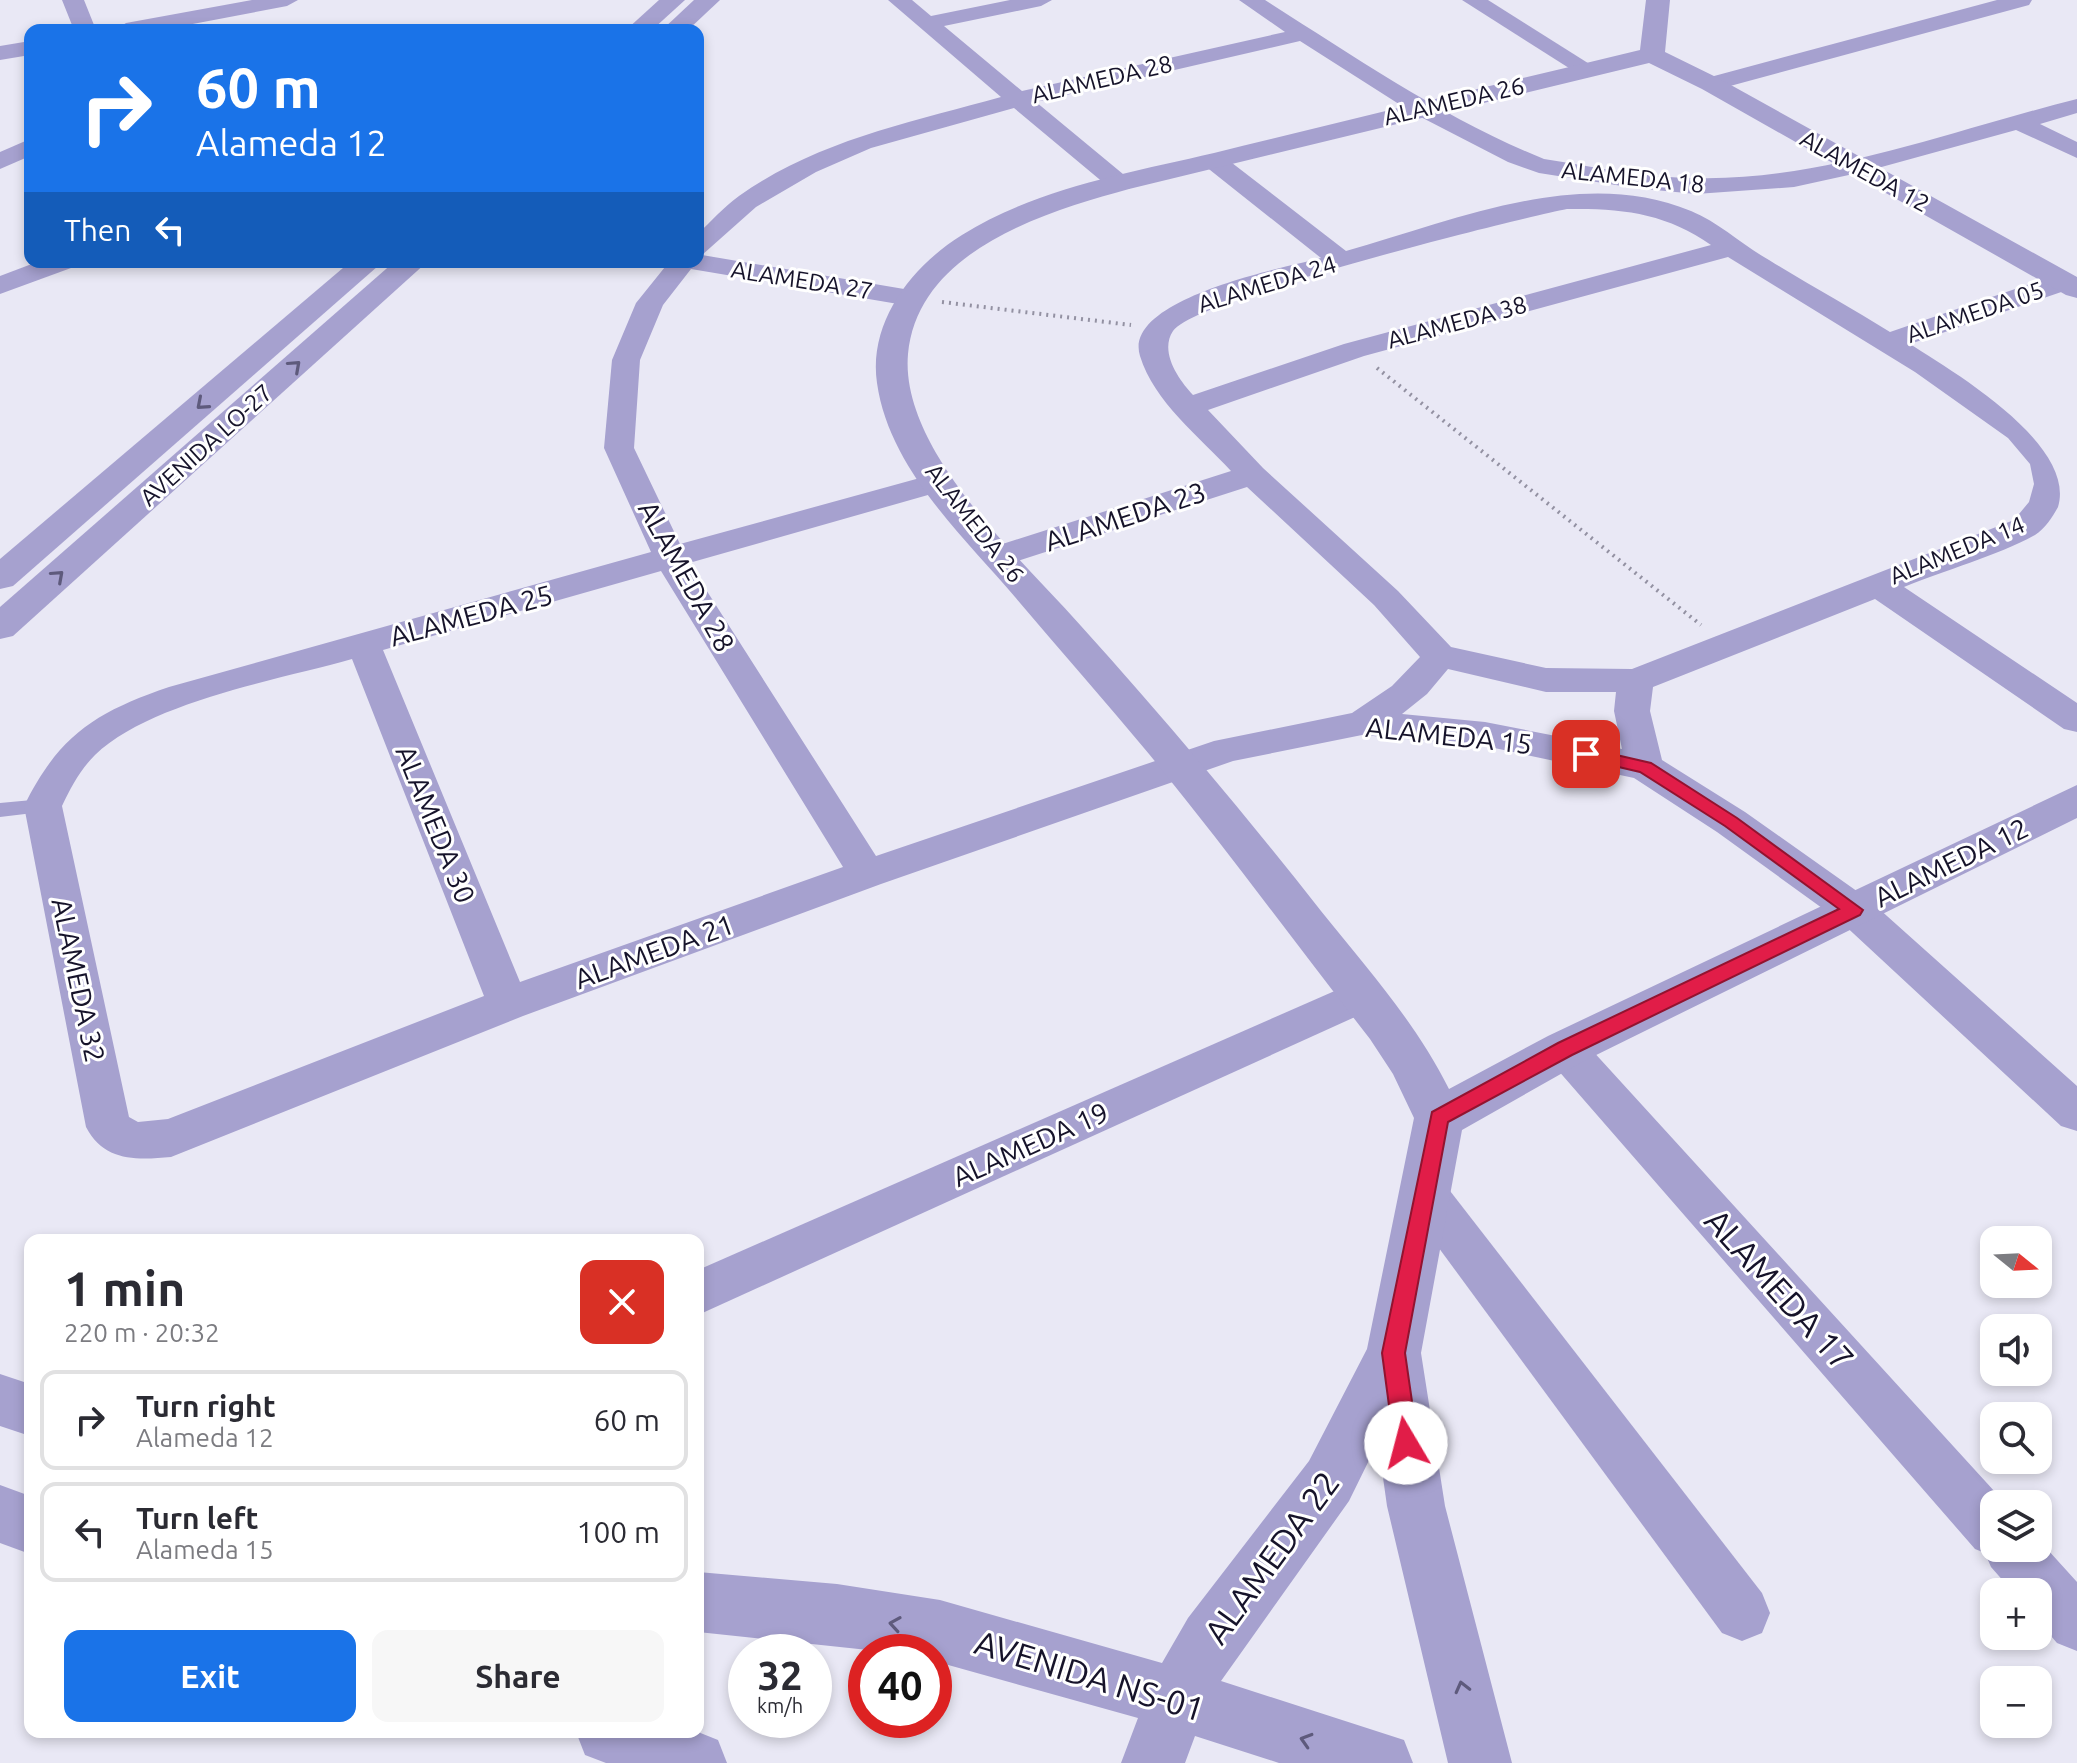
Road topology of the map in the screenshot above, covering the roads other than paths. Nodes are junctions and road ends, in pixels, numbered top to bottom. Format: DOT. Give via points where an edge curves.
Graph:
graph roads {
  1 [pos="73,0"];
  2 [pos="673,0"];
  3 [pos="708,0"];
  4 [pos="899,0"];
  5 [pos="1041,0"];
  6 [pos="1250,0"];
  7 [pos="1473,0"];
  8 [pos="1658,0"];
  9 [pos="2021,0"];
  10 [pos="295,5"];
  11 [pos="929,23"];
  12 [pos="83,24"];
  13 [pos="167,24"];
  14 [pos="645,24"];
  15 [pos="681,24"];
  16 [pos="1303,34"];
  17 [pos="24,49"];
  18 [pos="0,53"];
  19 [pos="1652,55"];
  20 [pos="1588,70"];
  21 [pos="1711,84"];
  22 [pos="1018,99"];
  23 [pos="2077,106"];
  24 [pos="1421,108"];
  25 [pos="2018,122"];
  26 [pos="24,150"];
  27 [pos="2077,151"];
  28 [pos="1214,161"];
  29 [pos="0,162"];
  30 [pos="1539,166"];
  31 [pos="1858,166"];
  32 [pos="1120,184"];
  33 [pos="1696,186"];
  34 [pos="1538,206"];
  35 [pos="1686,218"];
  36 [pos="704,242"];
  37 [pos="1730,248"];
  38 [pos="1342,261"];
  39 [pos="704,264"];
  40 [pos="46,268"];
  41 [pos="361,268"];
  42 [pos="405,268"];
  43 [pos="678,268"];
  44 [pos="0,286"];
  45 [pos="2070,286"];
  46 [pos="910,298"];
  47 [pos="1888,342"];
  48 [pos="1188,407"];
  49 [pos="1252,475"];
  50 [pos="938,482"];
  51 [pos="999,556"];
  52 [pos="671,560"];
  53 [pos="0,578"];
  54 [pos="1876,584"];
  55 [pos="0,627"];
  56 [pos="364,645"];
  57 [pos="1439,656"];
  58 [pos="1636,681"];
  59 [pos="2077,720"];
  60 [pos="1362,723"];
  61 [pos="1180,765"];
  62 [pos="1645,767"];
  63 [pos="2077,800"];
  64 [pos="43,806"];
  65 [pos="0,810"];
  66 [pos="867,874"];
  67 [pos="1854,910"];
  68 [pos="1362,995"];
  69 [pos="508,1004"];
  70 [pos="1565,1049"];
  71 [pos="2077,1113"];
  72 [pos="1439,1118"];
  73 [pos="131,1142"];
  74 [pos="1424,1192"];
  75 [pos="704,1290"];
  76 [pos="1394,1353"];
  77 [pos="0,1400"];
  78 [pos="24,1408"];
  79 [pos="0,1514"];
  80 [pos="1980,1514"];
  81 [pos="24,1523"];
  82 [pos="2023,1562"];
  83 [pos="704,1602"];
  84 [pos="1742,1613"];
  85 [pos="2077,1623"];
  86 [pos="1176,1700"];
  87 [pos="625,1738"];
  88 [pos="695,1763"];
  89 [pos="1153,1763"];
  90 [pos="1381,1763"];
  91 [pos="1480,1763"];
  1 -- 12 [label="street"];
  2 -- 14 [label="street"];
  3 -- 15 [label="street"];
  4 -- 11 [label="street"];
  5 -- 11 [label="street"];
  6 -- 16 [label="street, ALAMEDA 18"];
  7 -- 20 [label="street"];
  8 -- 19 [label="street"];
  9 -- 21 [label="street"];
  10 -- 13 [label="street"];
  11 -- 22 [label="street"];
  16 -- 22 [label="street, ALAMEDA 28"];
  16 -- 24 [label="street, ALAMEDA 18"];
  17 -- 18 [label="street"];
  19 -- 20 [label="street, ALAMEDA 26"];
  19 -- 21 [label="street, ALAMEDA 12"];
  20 -- 24 [label="street, ALAMEDA 26"];
  21 -- 31 [label="street, ALAMEDA 12"];
  22 -- 32 [label="street"];
  22 -- 36 [label="street, ALAMEDA 28" via="873,139 807,167 747,202"];
  23 -- 25 [label="street, ALAMEDA 18"];
  24 -- 28 [label="street, ALAMEDA 26"];
  24 -- 30 [label="street, ALAMEDA 18"];
  25 -- 27 [label="street"];
  25 -- 31 [label="street, ALAMEDA 18"];
  26 -- 29 [label="street"];
  28 -- 32 [label="street, ALAMEDA 26"];
  28 -- 38 [label="street"];
  30 -- 33 [label="street, ALAMEDA 18"];
  30 -- 34 [label="street" via="1544,193"];
  31 -- 33 [label="street, ALAMEDA 18" via="1752,184"];
  31 -- 45 [label="street, ALAMEDA 12"];
  32 -- 46 [label="street, ALAMEDA 26" via="1050,205 990,231 945,261"];
  33 -- 35 [label="street"];
  34 -- 35 [label="street, ALAMEDA 24" via="1592,201"];
  34 -- 38 [label="street, ALAMEDA 24"];
  35 -- 37 [label="street, ALAMEDA 14"];
  37 -- 47 [label="street, ALAMEDA 14"];
  37 -- 48 [label="street, ALAMEDA 38" via="1354,350"];
  38 -- 48 [label="street, ALAMEDA 24" via="1201,302 1159,328 1153,353 1158,368"];
  39 -- 46 [label="street, ALAMEDA 27"];
  40 -- 44 [label="street"];
  41 -- 53 [label="street, AVENIDA LO-27, one-way"];
  55 -- 42 [label="street, AVENIDA LO-27, one-way"];
  43 -- 52 [label="street, ALAMEDA 28" via="650,303 626,360 619,448"];
  45 -- 47 [label="street, ALAMEDA 05"];
  46 -- 50 [label="street, ALAMEDA 26" via="896,337 897,404"];
  47 -- 54 [label="street, ALAMEDA 14" via="2019,431 2040,454 2050,491 2045,509 2025,527"];
  48 -- 49 [label="street"];
  49 -- 51 [label="street, ALAMEDA 23"];
  49 -- 57 [label="street" via="1386,598"];
  50 -- 51 [label="street, ALAMEDA 26"];
  50 -- 52 [label="street, ALAMEDA 25"];
  51 -- 61 [label="street, ALAMEDA 26"];
  52 -- 56 [label="street, ALAMEDA 25"];
  52 -- 66 [label="street, ALAMEDA 28"];
  54 -- 58 [label="street, ALAMEDA 14"];
  54 -- 59 [label="street"];
  56 -- 64 [label="street, ALAMEDA 25" via="128,713 73,753"];
  56 -- 69 [label="street, ALAMEDA 30"];
  57 -- 58 [label="street, ALAMEDA 14" via="1546,680"];
  57 -- 60 [label="street" via="1425,678 1400,700"];
  58 -- 62 [label="street" via="1632,711"];
  60 -- 61 [label="street, ALAMEDA 15" via="1227,750"];
  60 -- 62 [label="street, ALAMEDA 15" via="1485,734"];
  61 -- 66 [label="street, ALAMEDA 21"];
  61 -- 68 [label="street, ALAMEDA 26"];
  62 -- 67 [label="street, ALAMEDA 15"];
  63 -- 67 [label="street, ALAMEDA 12"];
  64 -- 65 [label="lane"];
  64 -- 73 [label="street, ALAMEDA 32" via="109,1127"];
  66 -- 69 [label="street, ALAMEDA 21"];
  67 -- 70 [label="street, ALAMEDA 12"];
  67 -- 71 [label="street, ALAMEDA 15"];
  68 -- 72 [label="street, ALAMEDA 26" via="1412,1063"];
  68 -- 75 [label="street, ALAMEDA 19"];
  69 -- 73 [label="street, ALAMEDA 21" via="171,1138"];
  70 -- 72 [label="street, ALAMEDA 12"];
  70 -- 80 [label="street, ALAMEDA 17"];
  72 -- 74 [label="street, ALAMEDA 22"];
  74 -- 76 [label="street, ALAMEDA 22"];
  74 -- 84 [label="street"];
  76 -- 86 [label="street, ALAMEDA 22" via="1329,1481 1210,1640"];
  91 -- 76 [label="street, ALAMEDA 22, one-way" via="1416,1506"];
  77 -- 78 [label="street"];
  79 -- 81 [label="street"];
  82 -- 85 [label="street"];
  86 -- 83 [label="street, AVENIDA NS-01, one-way" via="973,1639 900,1624"];
  86 -- 89 [label="street, ALAMEDA 22"];
  90 -- 86 [label="street, AVENIDA NS-01, one-way"];
  87 -- 88 [label="street"];
}
